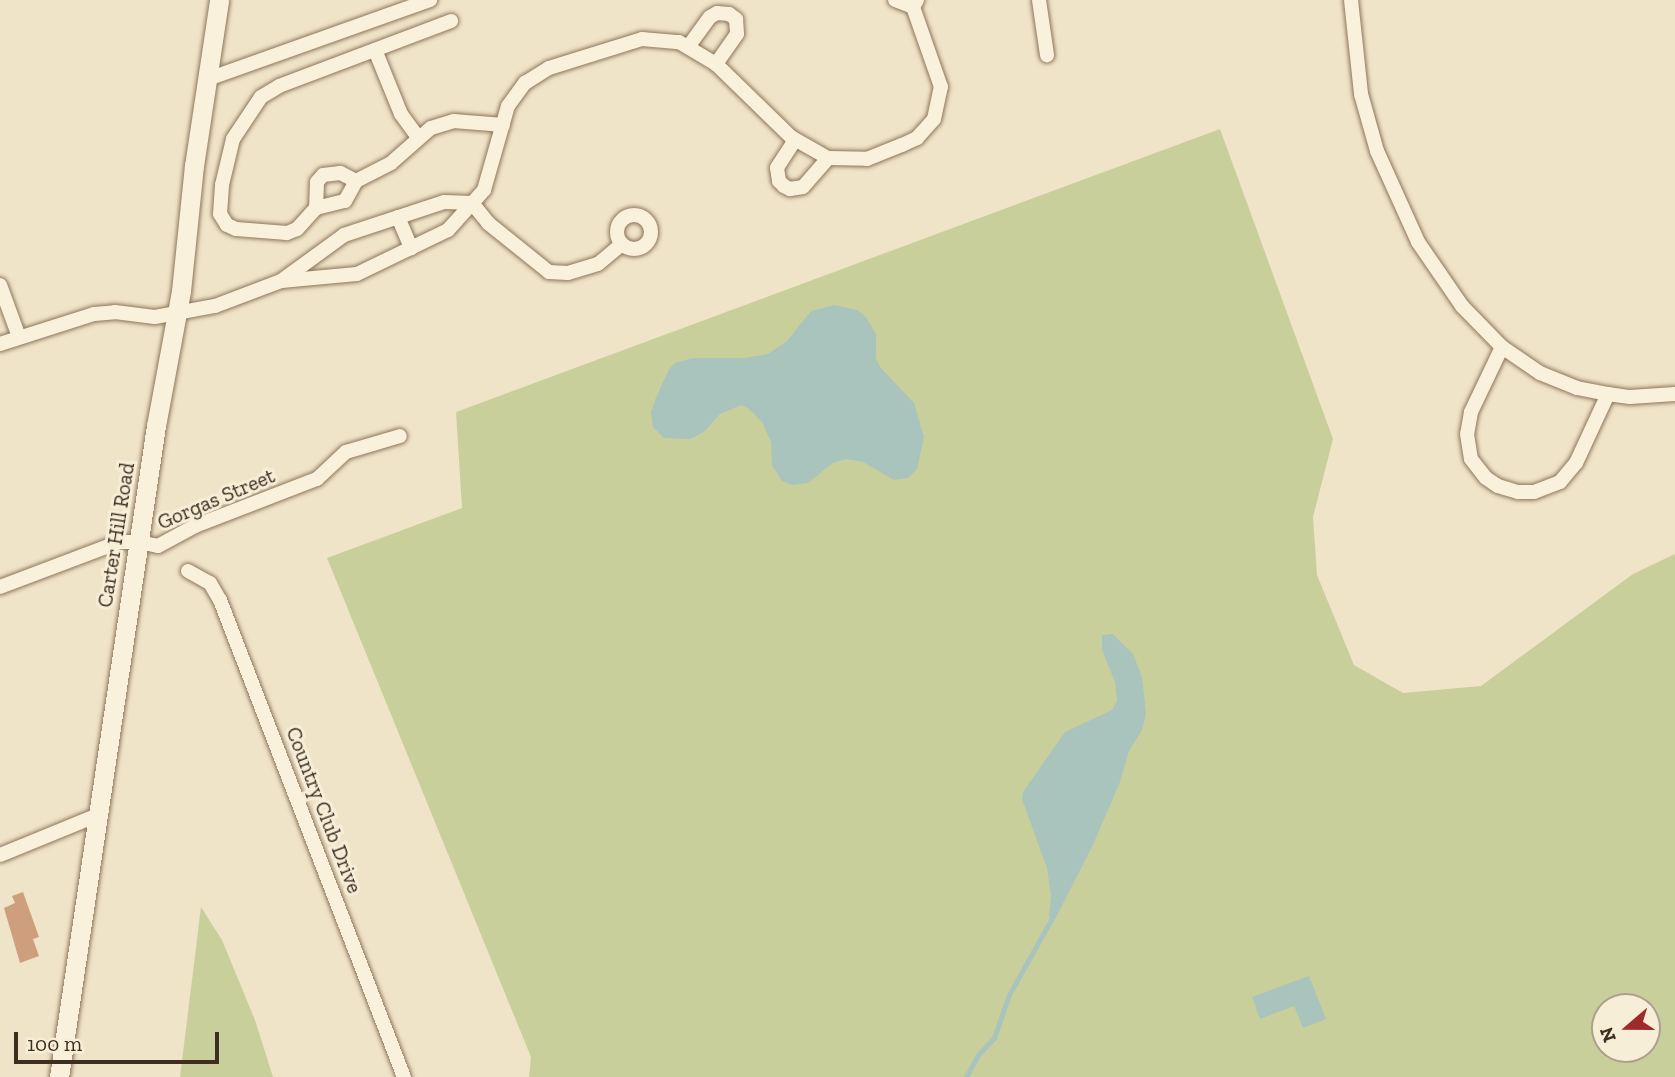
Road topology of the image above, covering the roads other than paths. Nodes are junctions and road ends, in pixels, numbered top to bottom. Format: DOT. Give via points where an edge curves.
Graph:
graph roads {
  1 [pos="219,0"];
  2 [pos="430,0"];
  3 [pos="895,0"];
  4 [pos="1039,0"];
  5 [pos="1351,0"];
  6 [pos="915,3"];
  7 [pos="451,20"];
  8 [pos="688,47"];
  9 [pos="375,50"];
  10 [pos="1047,55"];
  11 [pos="716,64"];
  12 [pos="208,79"];
  13 [pos="503,125"];
  14 [pos="418,137"];
  15 [pos="795,140"];
  16 [pos="828,158"];
  17 [pos="356,181"];
  18 [pos="472,203"];
  19 [pos="316,208"];
  20 [pos="398,217"];
  21 [pos="622,244"];
  22 [pos="411,248"];
  23 [pos="281,281"];
  24 [pos="0,285"];
  25 [pos="176,313"];
  26 [pos="19,337"];
  27 [pos="0,344"];
  28 [pos="1502,347"];
  29 [pos="1608,394"];
  30 [pos="1675,394"];
  31 [pos="400,436"];
  32 [pos="139,542"];
  33 [pos="188,571"];
  34 [pos="0,587"];
  35 [pos="98,816"];
  36 [pos="0,855"];
  37 [pos="59,1077"];
  38 [pos="404,1077"];
  1 -- 12 [label="main road, Carter Hill Road"];
  2 -- 12 [label="street"];
  3 -- 6 [label="street"];
  4 -- 10 [label="street"];
  5 -- 28 [label="street" via="1362,94 1394,196 1440,276"];
  6 -- 16 [label="street" via="941,87 934,119 917,138 867,159"];
  7 -- 9 [label="street"];
  8 -- 11 [label="street"];
  8 -- 11 [label="street" via="710,17 729,13 736,19 737,34"];
  8 -- 13 [label="street" via="666,39 642,39 549,68 513,96"];
  9 -- 14 [label="street" via="401,114"];
  9 -- 19 [label="street" via="269,91 253,106 233,139 219,204 227,226 287,233"];
  11 -- 15 [label="street"];
  12 -- 25 [label="main road, Carter Hill Road"];
  13 -- 14 [label="street" via="454,121"];
  13 -- 18 [label="street" via="488,182"];
  14 -- 17 [label="street" via="391,163"];
  15 -- 16 [label="street"];
  15 -- 16 [label="street" via="777,168 784,186 803,187"];
  17 -- 19 [label="street" via="345,201"];
  17 -- 19 [label="street" via="340,173 324,175 317,182"];
  18 -- 20 [label="street" via="444,202"];
  18 -- 21 [label="street" via="488,223 549,272 568,273 598,264"];
  18 -- 22 [label="street" via="448,230"];
  20 -- 22 [label="street"];
  20 -- 23 [label="street" via="344,235"];
  22 -- 23 [label="street" via="357,274"];
  23 -- 25 [label="street" via="215,306"];
  24 -- 26 [label="street"];
  25 -- 26 [label="street" via="155,317 94,314"];
  25 -- 32 [label="main road, Carter Hill Road"];
  26 -- 27 [label="street"];
  28 -- 29 [label="street" via="1540,373"];
  28 -- 29 [label="street" via="1471,412 1467,434 1471,459 1498,486 1534,492 1560,482 1576,463"];
  29 -- 30 [label="street"];
  31 -- 32 [label="street, Gorgas Street" via="346,452 317,479 195,526 158,546"];
  32 -- 34 [label="street, Gorgas Street" via="109,545"];
  32 -- 35 [label="main road, Carter Hill Road"];
  33 -- 38 [label="street, Country Club Drive" via="210,583 220,600"];
  35 -- 36 [label="street"];
  35 -- 37 [label="main road, Carter Hill Road"];
}
